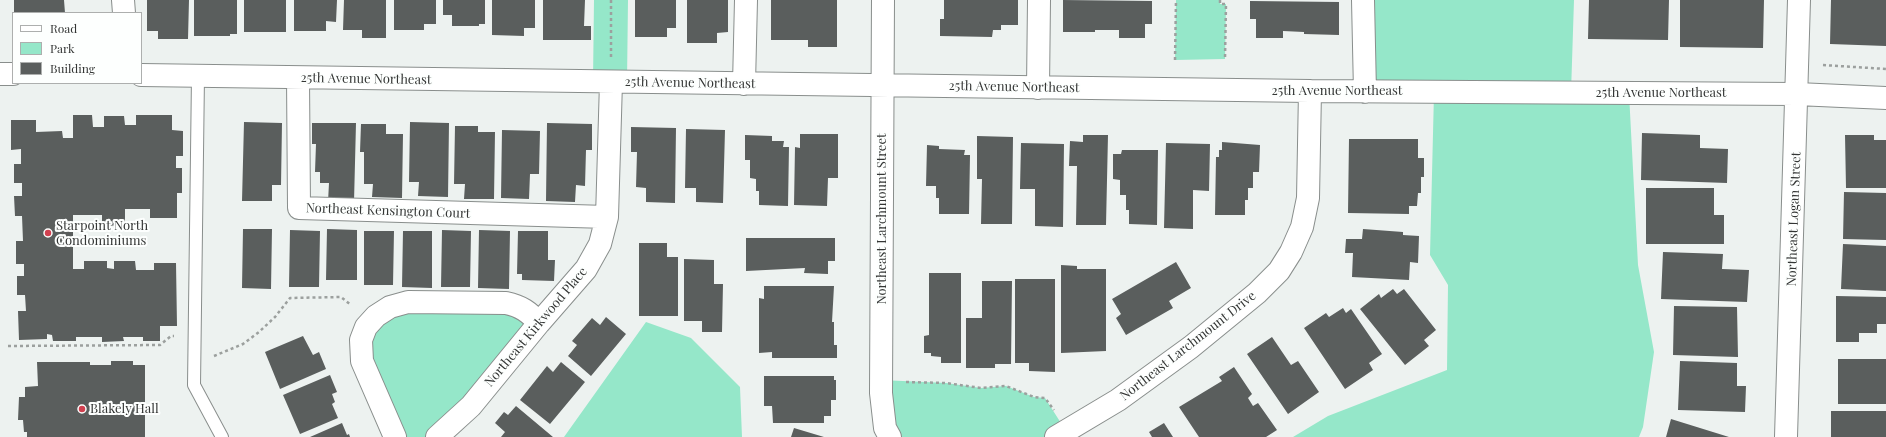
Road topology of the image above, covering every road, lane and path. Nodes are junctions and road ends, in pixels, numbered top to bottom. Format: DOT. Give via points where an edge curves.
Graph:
graph roads {
  1 [pos="123,0"];
  2 [pos="611,0"];
  3 [pos="746,0"];
  4 [pos="883,0"];
  5 [pos="1039,0"];
  6 [pos="1176,0"];
  7 [pos="1220,0"];
  8 [pos="1363,0"];
  9 [pos="1799,0"];
  10 [pos="124,12"];
  11 [pos="1225,59"];
  12 [pos="1175,60"];
  13 [pos="1820,65"];
  14 [pos="1886,69"];
  15 [pos="0,74"];
  16 [pos="12,74"];
  17 [pos="142,75"];
  18 [pos="198,76"];
  19 [pos="298,78"];
  20 [pos="611,82"];
  21 [pos="744,84"];
  22 [pos="882,86"];
  23 [pos="1038,88"];
  24 [pos="1310,91"];
  25 [pos="1364,92"];
  26 [pos="1797,94"];
  27 [pos="1886,98"];
  28 [pos="607,217"];
  29 [pos="370,323"];
  30 [pos="539,323"];
  31 [pos="194,336"];
  32 [pos="8,346"];
  33 [pos="194,357"];
  34 [pos="903,381"];
  35 [pos="881,393"];
  36 [pos="1054,410"];
  37 [pos="222,437"];
  38 [pos="395,437"];
  39 [pos="437,437"];
  40 [pos="870,437"];
  41 [pos="890,437"];
  42 [pos="1056,437"];
  43 [pos="1786,437"];
  1 -- 10 [label="street"];
  2 -- 20 [label="path"];
  3 -- 21 [label="street"];
  4 -- 22 [label="street, Northeast Larchmount Street"];
  5 -- 23 [label="street"];
  6 -- 12 [label="path"];
  7 -- 11 [label="path" via="1220,4 1226,4"];
  8 -- 25 [label="street"];
  9 -- 26 [label="street, Northeast Logan Street"];
  13 -- 14 [label="path"];
  15 -- 16 [label="street"];
  17 -- 18 [label="street, 25th Avenue Northeast"];
  18 -- 19 [label="street, 25th Avenue Northeast"];
  18 -- 31 [label="lane"];
  19 -- 20 [label="street, 25th Avenue Northeast"];
  19 -- 28 [label="street, Northeast Kensington Court" via="299,208"];
  20 -- 21 [label="street, 25th Avenue Northeast"];
  20 -- 28 [label="street, Northeast Kirkwood Place"];
  21 -- 22 [label="street, 25th Avenue Northeast"];
  22 -- 23 [label="street, 25th Avenue Northeast"];
  22 -- 35 [label="street, Northeast Larchmount Street"];
  23 -- 24 [label="street, 25th Avenue Northeast"];
  24 -- 25 [label="street, 25th Avenue Northeast"];
  24 -- 42 [label="street, Northeast Larchmount Drive" via="1308,198 1302,227 1279,271 1257,293 1191,346 1118,400"];
  25 -- 26 [label="street, 25th Avenue Northeast"];
  26 -- 27 [label="street, 25th Avenue Northeast"];
  26 -- 43 [label="street, Northeast Logan Street"];
  28 -- 30 [label="street, Northeast Kirkwood Place" via="600,244 586,269"];
  29 -- 30 [label="street" via="390,307 408,302 506,303 517,305"];
  29 -- 33 [label="path" via="341,297 290,298 275,317 243,344 215,356"];
  29 -- 38 [label="street" via="361,340 362,361"];
  30 -- 39 [label="street, Northeast Kirkwood Place" via="471,406"];
  31 -- 32 [label="path" via="171,336 160,345"];
  31 -- 33 [label="lane"];
  33 -- 37 [label="lane" via="194,385"];
  34 -- 36 [label="path" via="981,388 1006,386 1034,397 1045,398"];
  35 -- 40 [label="street"];
  35 -- 41 [label="street, Northeast Larchmount Street" via="885,428"];
}
